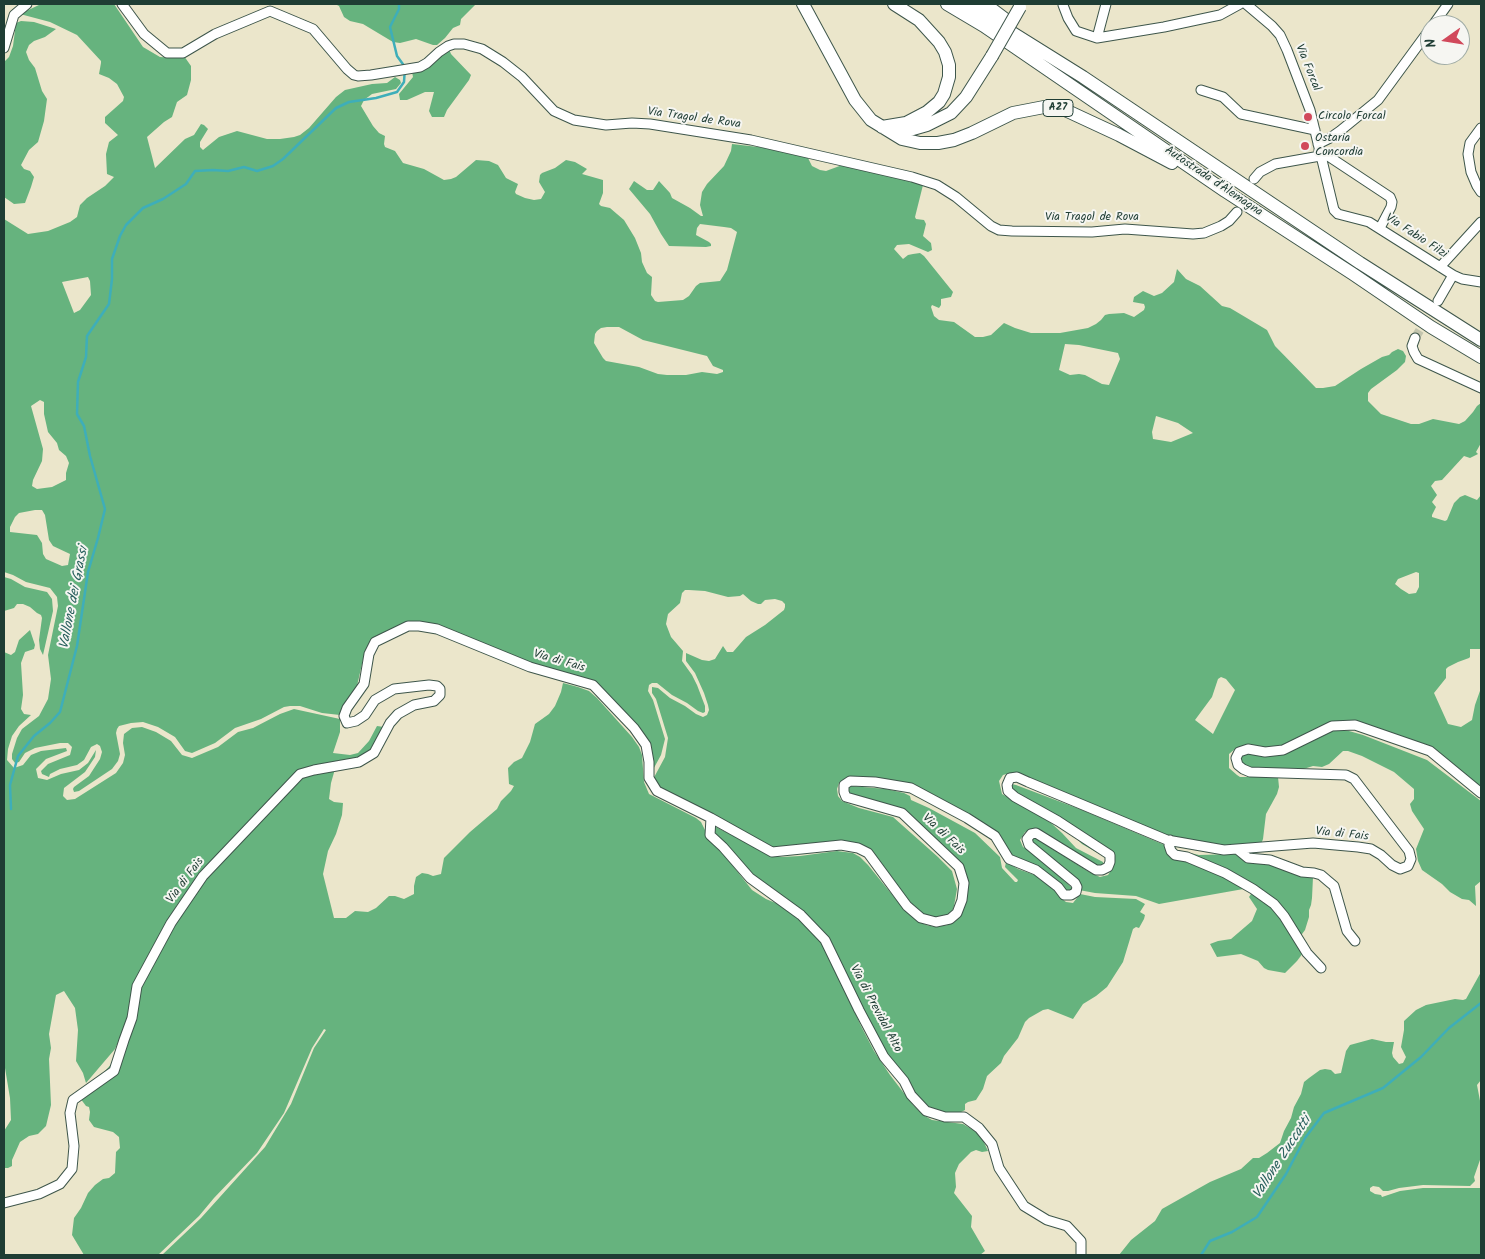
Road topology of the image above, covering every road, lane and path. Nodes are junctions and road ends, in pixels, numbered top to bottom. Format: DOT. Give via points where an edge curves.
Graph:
graph roads {
  1 [pos="27,4"];
  2 [pos="122,4"];
  3 [pos="803,4"];
  4 [pos="894,4"];
  5 [pos="947,4"];
  6 [pos="966,4"];
  7 [pos="985,4"];
  8 [pos="1106,4"];
  9 [pos="1240,4"];
  10 [pos="1246,4"];
  11 [pos="1448,4"];
  12 [pos="1021,5"];
  13 [pos="1063,5"];
  14 [pos="1440,15"];
  15 [pos="1097,38"];
  16 [pos="1420,43"];
  17 [pos="4,48"];
  18 [pos="1083,77"];
  19 [pos="1202,90"];
  20 [pos="882,127"];
  21 [pos="1481,128"];
  22 [pos="1315,130"];
  23 [pos="1319,150"];
  24 [pos="1254,179"];
  25 [pos="1225,191"];
  26 [pos="1481,192"];
  27 [pos="1237,212"];
  28 [pos="1481,222"];
  29 [pos="1380,228"];
  30 [pos="1440,267"];
  31 [pos="1453,276"];
  32 [pos="1481,282"];
  33 [pos="1438,301"];
  34 [pos="1415,338"];
  35 [pos="1481,340"];
  36 [pos="1481,357"];
  37 [pos="1481,388"];
  38 [pos="1481,794"];
  39 [pos="710,818"];
  40 [pos="1170,840"];
  41 [pos="1237,849"];
  42 [pos="1355,940"];
  43 [pos="1320,968"];
  44 [pos="4,1203"];
  45 [pos="1081,1255"];
  1 -- 17 [label="street" via="14,15"];
  2 -- 27 [label="street, Via Tragol de Rova" via="144,34 166,53 183,53 215,34 270,11 313,29 347,69 358,76 420,67 454,44 473,46 503,62 554,111 574,120 606,126 650,124 751,140 912,177 937,185 999,230 1092,232 1125,229 1193,234 1221,226"];
  3 -- 20 [label="highway, A27" via="855,100 871,120"];
  4 -- 20 [label="highway" via="919,20 939,42 949,65 949,77 939,102 927,112 906,123"];
  5 -- 25 [label="highway, Autostrada d'Alemagna / A27"];
  6 -- 18 [label="highway, Autostrada d'Alemagna"];
  7 -- 18 [label="highway" via="1051,49"];
  8 -- 15 [label="street"];
  9 -- 15 [label="street" via="1220,15"];
  10 -- 22 [label="street, Via Forcal" via="1280,35"];
  11 -- 14 [label="street"];
  12 -- 20 [label="highway, bridge" via="966,98 951,113 913,129"];
  13 -- 15 [label="street" via="1076,31"];
  16 -- 23 [label="street" via="1378,100"];
  18 -- 35 [label="highway, Autostrada d'Alemagna"];
  19 -- 22 [label="street" via="1223,97 1241,114"];
  20 -- 25 [label="highway, A27" via="902,139 938,143 972,133 1020,111 1044,106 1063,109"];
  21 -- 26 [label="street" via="1470,143 1468,154 1471,172"];
  22 -- 23 [label="street, Via Forcal"];
  23 -- 24 [label="street" via="1275,164"];
  23 -- 29 [label="street, Via Fabio Filzi" via="1334,210"];
  23 -- 29 [label="street" via="1390,197 1391,207"];
  25 -- 36 [label="highway, Autostrada d'Alemagna / A27"];
  28 -- 30 [label="street"];
  29 -- 30 [label="street, Via Fabio Filzi"];
  30 -- 31 [label="street, Via Fabio Filzi"];
  31 -- 32 [label="street, Via Fabio Filzi"];
  31 -- 33 [label="street"];
  34 -- 37 [label="street" via="1412,346 1418,359"];
  38 -- 41 [label="street, Via di Fais" via="1430,751 1355,725 1332,726 1283,750 1265,752 1248,749 1239,752 1236,758 1238,765 1250,772 1346,775 1354,779 1409,851 1411,859 1408,866 1400,869 1371,849 1358,847 1312,843"];
  39 -- 40 [label="street, Via di Fais" via="772,852 841,845 858,848 868,853 907,906 921,918 936,922 950,919 960,906 964,883 959,867 902,813 846,798 844,785 850,781 911,788 951,809 995,836 1009,859 1036,870 1064,895 1076,892 1075,883 1029,845 1027,839 1031,834 1036,833 1096,870 1108,867 1110,855 1015,797 1008,791 1010,778 1028,782"];
  39 -- 44 [label="street, Via di Fais" via="657,791 649,778 646,745 593,684 530,667 437,629 408,626 376,642 364,684 344,716 347,723 360,719 375,700 394,689 437,686 440,695 434,701 414,705 398,714 374,753 359,762 300,774 203,876 171,923 137,986 132,1018 114,1071 73,1100 70,1113 74,1146 72,1169 60,1184 39,1194"];
  39 -- 45 [label="street, Via di Previdal Alto" via="710,835 750,878 801,915 825,940 884,1057 911,1095 926,1111 945,1117 964,1117 979,1128 992,1144 999,1168 1024,1206 1046,1220 1067,1226 1081,1241"];
  40 -- 41 [label="street, Via di Fais" via="1224,850"];
  40 -- 43 [label="street" via="1171,851 1176,855 1225,873 1274,904"];
  41 -- 42 [label="street" via="1248,858 1270,860 1314,873 1328,881 1334,886 1346,930"];
}
